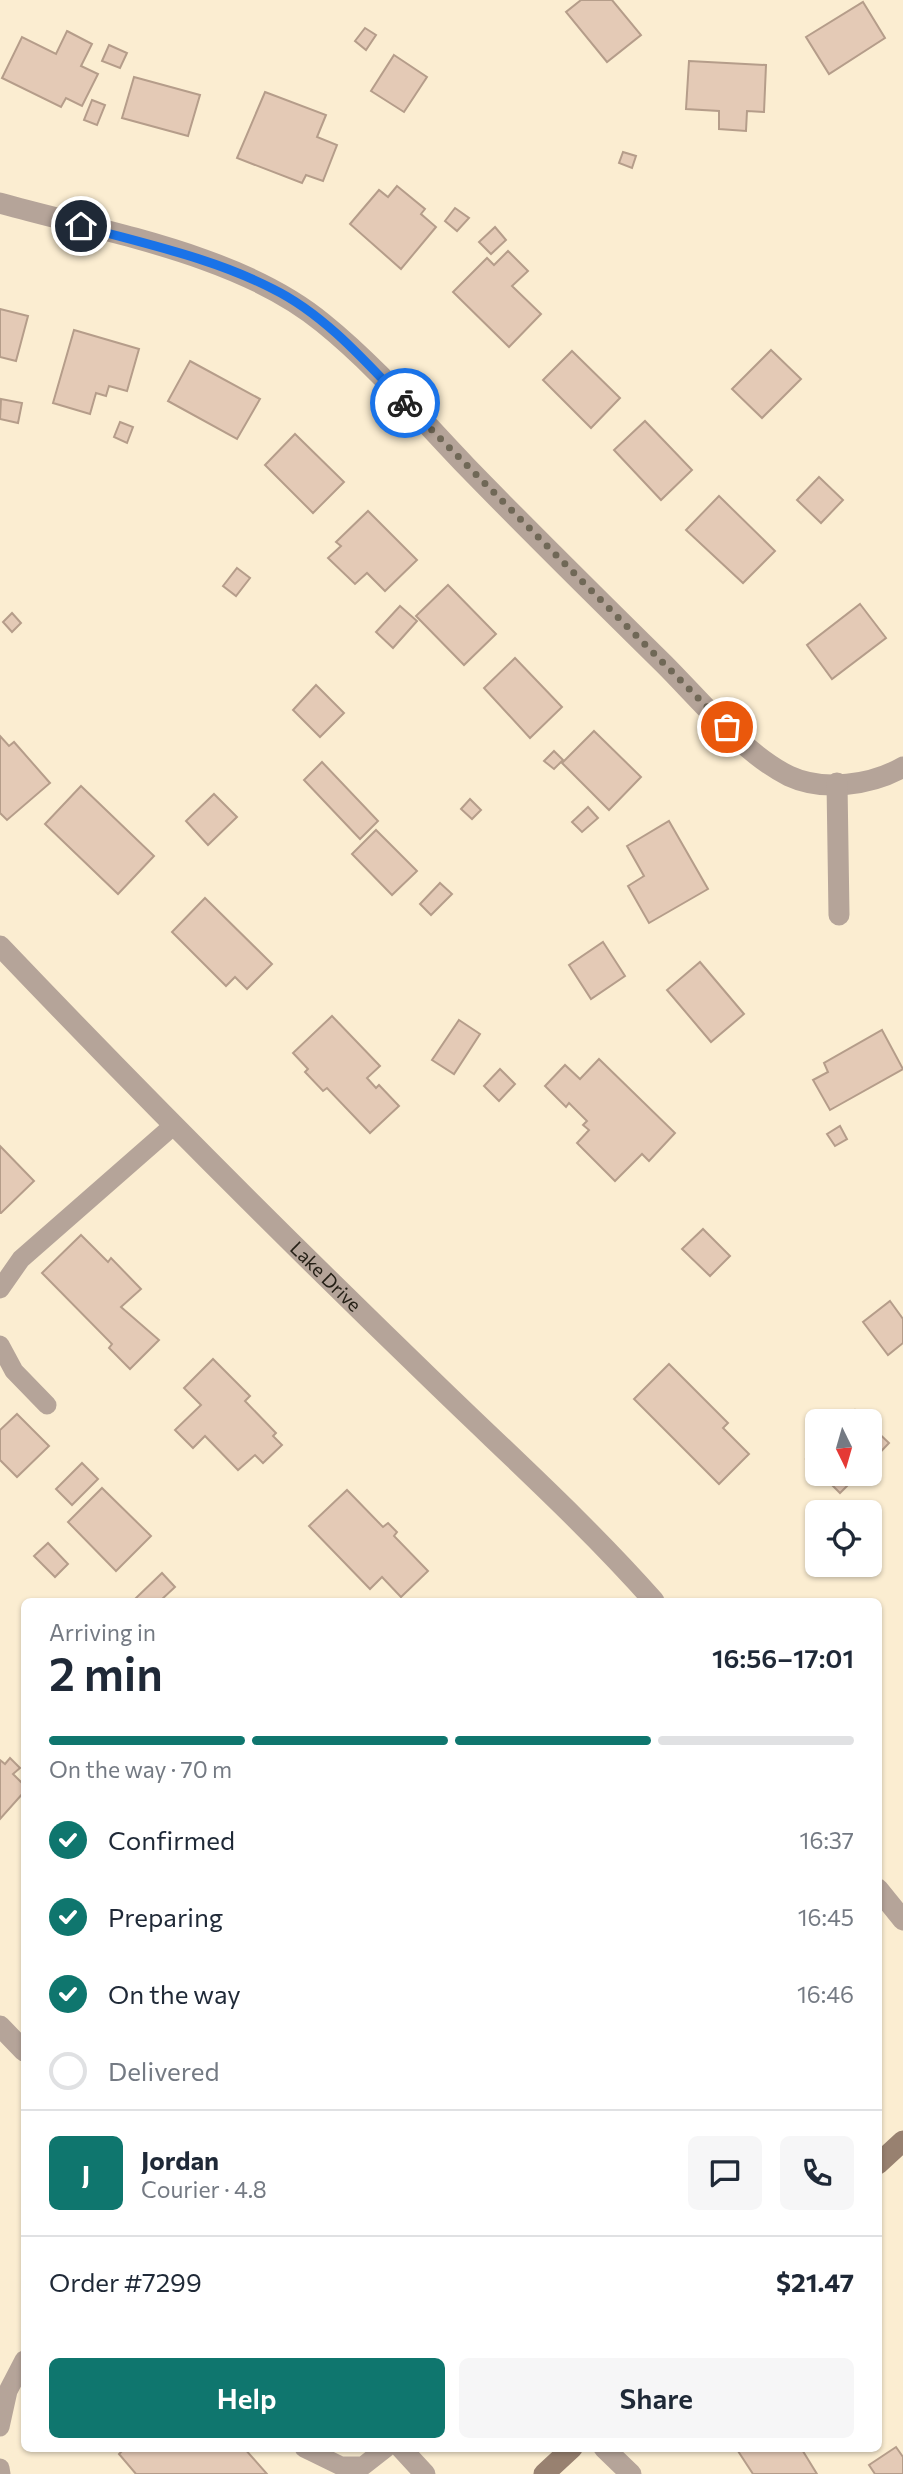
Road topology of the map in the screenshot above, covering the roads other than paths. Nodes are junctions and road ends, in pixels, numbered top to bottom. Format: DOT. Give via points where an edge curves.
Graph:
graph roads {
  1 [pos="0,203"];
  2 [pos="903,767"];
  3 [pos="837,783"];
  4 [pos="839,915"];
  5 [pos="0,946"];
  6 [pos="174,1125"];
  7 [pos="0,1289"];
  8 [pos="0,1345"];
  9 [pos="47,1405"];
  10 [pos="651,1598"];
  11 [pos="882,1894"];
  12 [pos="903,1920"];
  13 [pos="0,2026"];
  14 [pos="21,2048"];
  15 [pos="903,2141"];
  16 [pos="882,2160"];
  17 [pos="21,2366"];
  18 [pos="0,2427"];
  19 [pos="312,2452"];
  20 [pos="381,2452"];
  21 [pos="405,2452"];
  22 [pos="568,2452"];
  23 [pos="608,2452"];
  24 [pos="0,2468"];
  25 [pos="1,2474"];
  26 [pos="425,2474"];
  27 [pos="544,2474"];
  28 [pos="631,2474"];
  1 -- 3 [label="street" via="224,268 274,289 324,323 745,745 790,776"];
  2 -- 3 [label="street" via="849,785"];
  3 -- 4 [label="street"];
  5 -- 6 [label="street, Lake Drive"];
  6 -- 7 [label="lane" via="22,1259"];
  6 -- 10 [label="street, Lake Drive" via="596,1535"];
  8 -- 9 [label="lane" via="14,1371"];
  11 -- 12 [label="street"];
  13 -- 14 [label="street"];
  15 -- 16 [label="main road"];
  17 -- 18 [label="lane" via="8,2391"];
  19 -- 20 [label="lane" via="341,2466 363,2466"];
  21 -- 26 [label="street"];
  22 -- 27 [label="main road"];
  23 -- 28 [label="street"];
  24 -- 25 [label="lane"];
}
